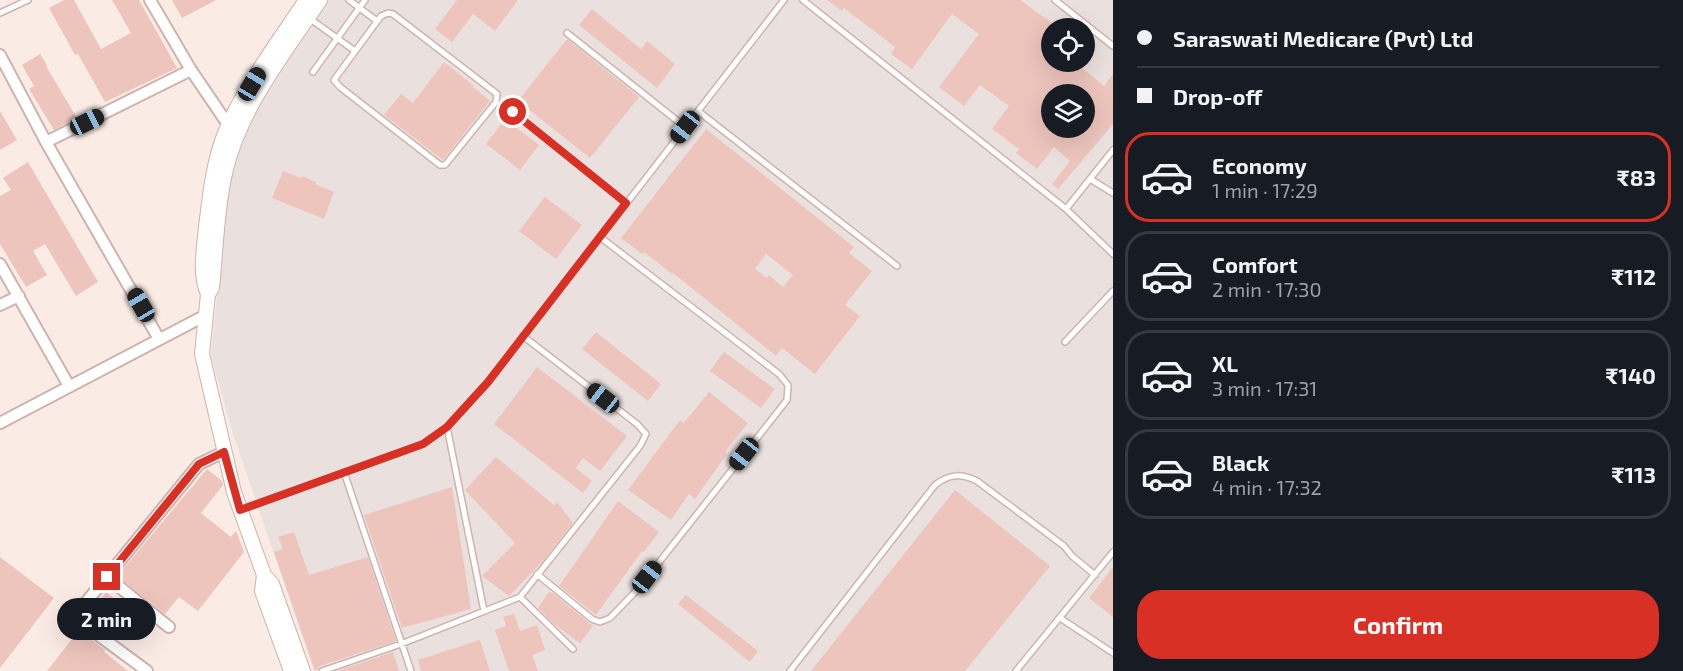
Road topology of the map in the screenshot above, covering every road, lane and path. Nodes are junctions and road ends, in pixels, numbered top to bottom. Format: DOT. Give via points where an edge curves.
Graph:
graph roads {
  1 [pos="28,0"];
  2 [pos="150,0"];
  3 [pos="306,0"];
  4 [pos="320,0"];
  5 [pos="349,0"];
  6 [pos="365,0"];
  7 [pos="784,0"];
  8 [pos="803,0"];
  9 [pos="1055,0"];
  10 [pos="359,8"];
  11 [pos="0,13"];
  12 [pos="308,17"];
  13 [pos="377,21"];
  14 [pos="567,33"];
  15 [pos="337,38"];
  16 [pos="1113,46"];
  17 [pos="355,51"];
  18 [pos="0,55"];
  19 [pos="191,70"];
  20 [pos="313,72"];
  21 [pos="698,111"];
  22 [pos="513,112"];
  23 [pos="229,126"];
  24 [pos="685,127"];
  25 [pos="46,142"];
  26 [pos="1113,150"];
  27 [pos="1090,179"];
  28 [pos="1113,193"];
  29 [pos="626,203"];
  30 [pos="1066,209"];
  31 [pos="600,237"];
  32 [pos="1113,254"];
  33 [pos="0,264"];
  34 [pos="897,266"];
  35 [pos="1113,291"];
  36 [pos="208,294"];
  37 [pos="19,296"];
  38 [pos="0,305"];
  39 [pos="206,315"];
  40 [pos="523,336"];
  41 [pos="159,339"];
  42 [pos="1065,342"];
  43 [pos="69,386"];
  44 [pos="0,423"];
  45 [pos="447,427"];
  46 [pos="224,452"];
  47 [pos="344,472"];
  48 [pos="240,510"];
  49 [pos="1113,552"];
  50 [pos="537,574"];
  51 [pos="264,575"];
  52 [pos="1095,575"];
  53 [pos="107,577"];
  54 [pos="520,597"];
  55 [pos="484,611"];
  56 [pos="1060,618"];
  57 [pos="169,627"];
  58 [pos="401,644"];
  59 [pos="573,649"];
  60 [pos="1113,653"];
  61 [pos="147,671"];
  62 [pos="291,671"];
  63 [pos="303,671"];
  64 [pos="322,671"];
  65 [pos="411,671"];
  66 [pos="790,671"];
  67 [pos="1016,671"];
  1 -- 11 [label="lane"];
  2 -- 19 [label="street"];
  3 -- 23 [label="street"];
  4 -- 12 [label="street"];
  5 -- 10 [label="lane"];
  6 -- 10 [label="lane"];
  7 -- 21 [label="lane"];
  8 -- 30 [label="lane"];
  9 -- 16 [label="lane"];
  10 -- 13 [label="lane"];
  10 -- 15 [label="lane"];
  12 -- 15 [label="lane"];
  12 -- 36 [label="street" via="260,88 227,167 212,288"];
  13 -- 17 [label="lane"];
  13 -- 17 [label="lane" via="381,15 393,14 497,94 496,102 449,162 440,165 336,84 336,76"];
  14 -- 24 [label="lane"];
  15 -- 17 [label="lane"];
  15 -- 20 [label="lane"];
  18 -- 25 [label="street"];
  19 -- 23 [label="street"];
  19 -- 25 [label="street"];
  21 -- 24 [label="lane"];
  21 -- 34 [label="lane"];
  22 -- 29 [label="lane"];
  23 -- 36 [label="street" via="215,165 209,206 202,275"];
  24 -- 29 [label="lane"];
  25 -- 41 [label="street"];
  26 -- 27 [label="lane"];
  27 -- 28 [label="lane"];
  27 -- 30 [label="lane"];
  29 -- 31 [label="lane"];
  30 -- 32 [label="lane"];
  31 -- 40 [label="lane"];
  31 -- 50 [label="lane" via="779,374 788,385 787,400 638,589 610,618 600,622 592,619"];
  33 -- 37 [label="street"];
  35 -- 42 [label="lane"];
  36 -- 39 [label="street"];
  37 -- 38 [label="street"];
  37 -- 43 [label="street"];
  39 -- 41 [label="street"];
  39 -- 46 [label="street" via="202,354"];
  40 -- 45 [label="lane"];
  40 -- 50 [label="lane" via="646,434"];
  41 -- 43 [label="street"];
  43 -- 44 [label="street"];
  45 -- 47 [label="lane" via="423,444"];
  45 -- 55 [label="lane"];
  46 -- 48 [label="street"];
  46 -- 53 [label="street" via="199,464"];
  47 -- 48 [label="lane"];
  47 -- 58 [label="lane"];
  48 -- 51 [label="street"];
  49 -- 52 [label="lane"];
  50 -- 54 [label="lane"];
  51 -- 62 [label="street" via="262,591"];
  51 -- 63 [label="street" via="272,584"];
  52 -- 56 [label="lane"];
  52 -- 66 [label="lane" via="1059,542 977,481 957,475 943,478"];
  53 -- 57 [label="street"];
  53 -- 61 [label="street" via="74,617"];
  54 -- 55 [label="lane"];
  54 -- 59 [label="lane"];
  55 -- 58 [label="lane"];
  56 -- 60 [label="lane"];
  56 -- 67 [label="lane"];
  58 -- 64 [label="lane"];
  58 -- 65 [label="lane"];
}
